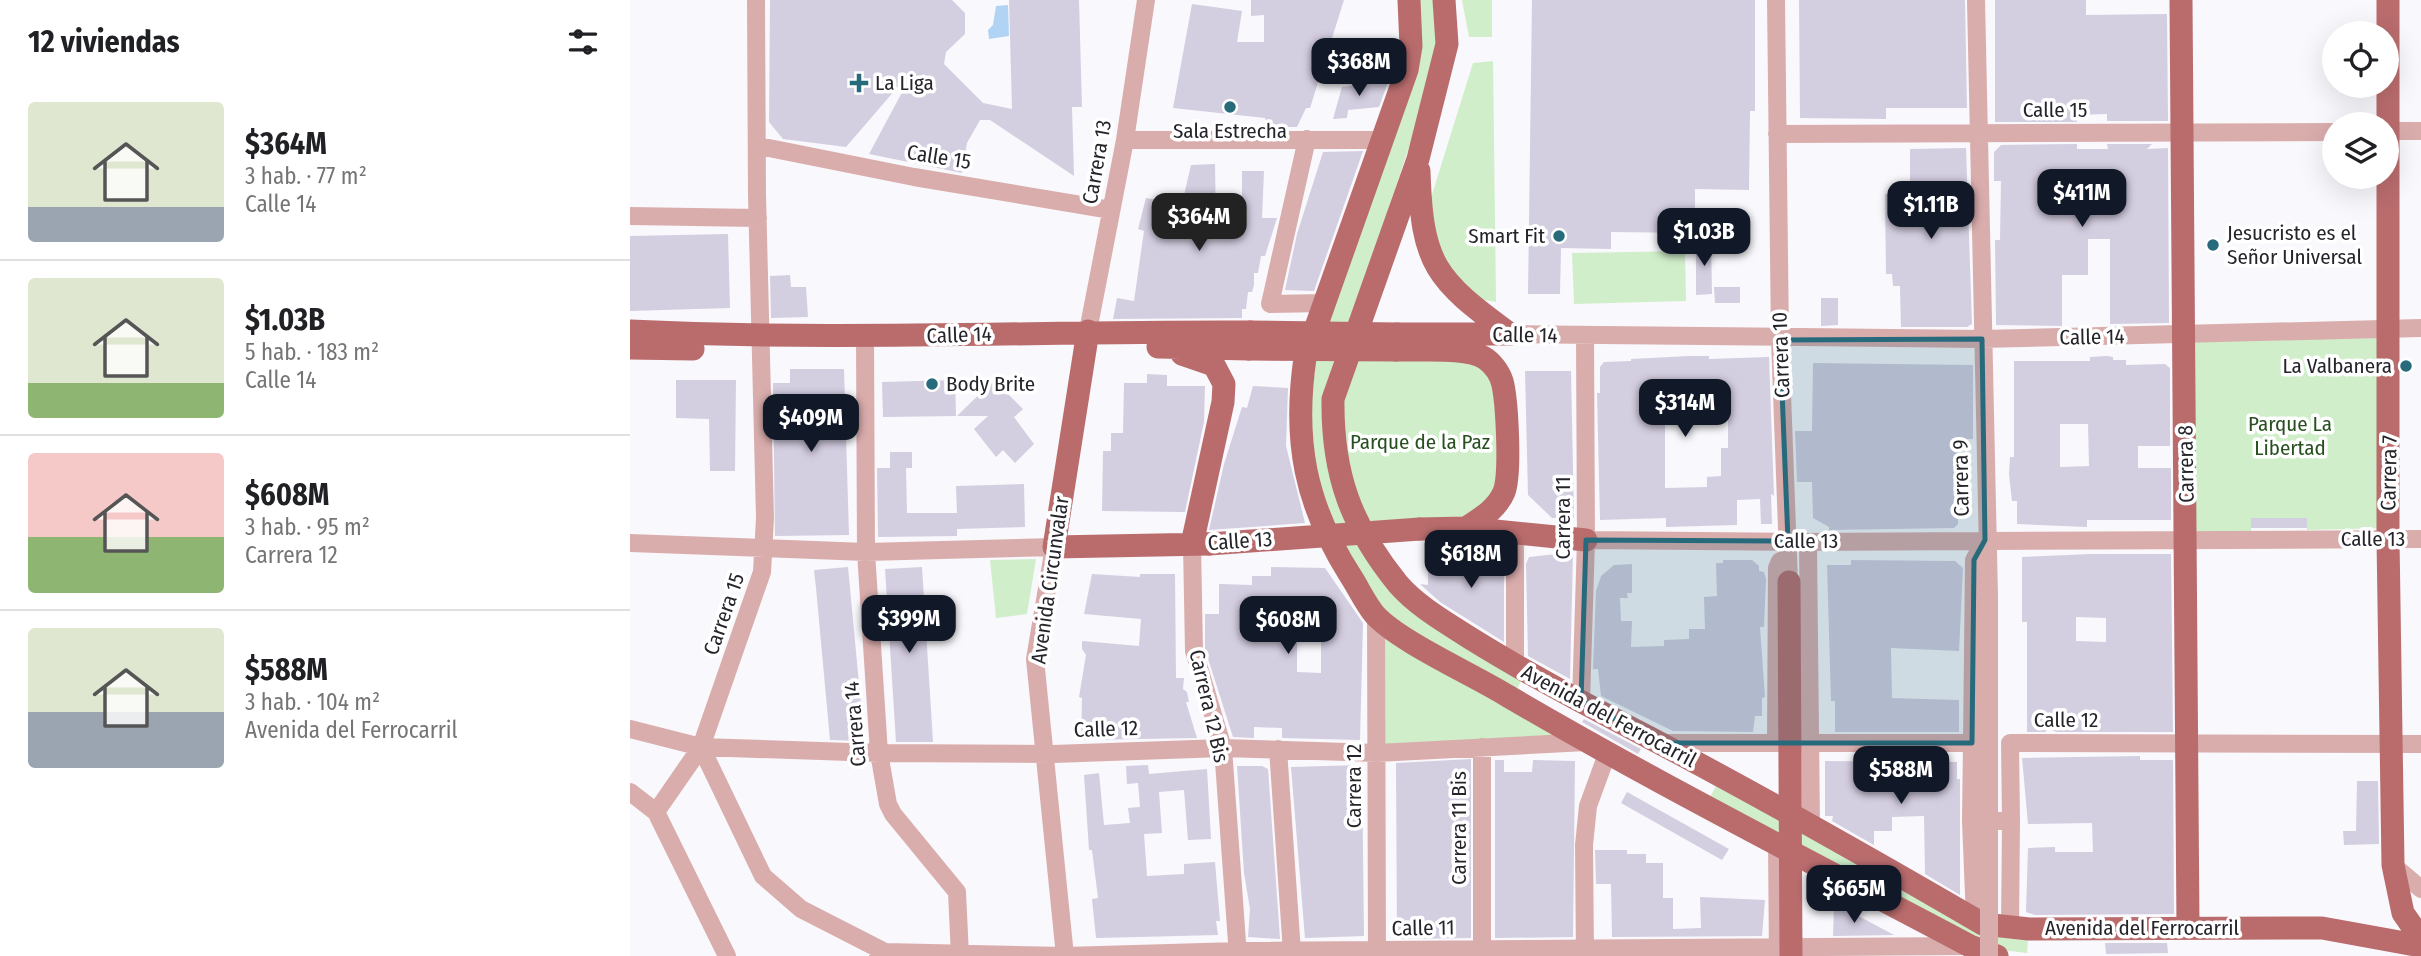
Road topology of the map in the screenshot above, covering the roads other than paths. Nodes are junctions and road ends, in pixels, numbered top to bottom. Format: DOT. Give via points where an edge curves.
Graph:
graph roads {
  1 [pos="756,0"];
  2 [pos="1146,0"];
  3 [pos="1409,0"];
  4 [pos="1444,0"];
  5 [pos="1776,0"];
  6 [pos="1976,0"];
  7 [pos="2181,0"];
  8 [pos="2388,0"];
  9 [pos="2388,112"];
  10 [pos="2399,131"];
  11 [pos="2421,131"];
  12 [pos="2181,132"];
  13 [pos="2322,132"];
  14 [pos="1777,134"];
  15 [pos="1977,134"];
  16 [pos="1307,139"];
  17 [pos="1125,140"];
  18 [pos="1383,140"];
  19 [pos="759,146"];
  20 [pos="1419,159"];
  21 [pos="2389,189"];
  22 [pos="1111,210"];
  23 [pos="630,216"];
  24 [pos="758,218"];
  25 [pos="1325,303"];
  26 [pos="2390,328"];
  27 [pos="2421,328"];
  28 [pos="630,331"];
  29 [pos="1510,334"];
  30 [pos="1585,335"];
  31 [pos="2184,336"];
  32 [pos="1087,339"];
  33 [pos="1250,340"];
  34 [pos="1780,340"];
  35 [pos="1982,340"];
  36 [pos="762,342"];
  37 [pos="1396,342"];
  38 [pos="865,344"];
  39 [pos="1144,347"];
  40 [pos="630,348"];
  41 [pos="703,349"];
  42 [pos="630,354"];
  43 [pos="1305,358"];
  44 [pos="1214,365"];
  45 [pos="1466,528"];
  46 [pos="1324,532"];
  47 [pos="2388,539"];
  48 [pos="2421,539"];
  49 [pos="1586,540"];
  50 [pos="1986,540"];
  51 [pos="2186,540"];
  52 [pos="1788,541"];
  53 [pos="1808,542"];
  54 [pos="630,543"];
  55 [pos="1201,544"];
  56 [pos="763,546"];
  57 [pos="1054,547"];
  58 [pos="1515,547"];
  59 [pos="866,552"];
  60 [pos="1789,582"];
  61 [pos="1376,615"];
  62 [pos="1514,666"];
  63 [pos="1581,701"];
  64 [pos="630,729"];
  65 [pos="1586,742"];
  66 [pos="1660,743"];
  67 [pos="1776,743"];
  68 [pos="1810,743"];
  69 [pos="1972,743"];
  70 [pos="2188,743"];
  71 [pos="2421,744"];
  72 [pos="2391,746"];
  73 [pos="701,747"];
  74 [pos="1482,747"];
  75 [pos="1223,748"];
  76 [pos="1278,749"];
  77 [pos="879,752"];
  78 [pos="1377,753"];
  79 [pos="1044,754"];
  80 [pos="1607,754"];
  81 [pos="630,792"];
  82 [pos="656,812"];
  83 [pos="1971,821"];
  84 [pos="2011,821"];
  85 [pos="1811,827"];
  86 [pos="1777,844"];
  87 [pos="2393,866"];
  88 [pos="2421,889"];
  89 [pos="1975,919"];
  90 [pos="2010,928"];
  91 [pos="2188,928"];
  92 [pos="2421,939"];
  93 [pos="2421,946"];
  94 [pos="1482,950"];
  95 [pos="1980,951"];
  96 [pos="1292,952"];
  97 [pos="1585,953"];
  98 [pos="1703,953"];
  99 [pos="1238,954"];
  100 [pos="1377,954"];
  101 [pos="1782,954"];
  102 [pos="883,955"];
  103 [pos="727,956"];
  104 [pos="960,956"];
  105 [pos="1065,956"];
  106 [pos="1997,956"];
  1 -- 19 [label="street, Carrera 15"];
  2 -- 17 [label="street, Carrera 13"];
  3 -- 18 [label="main road, Avenida del Ferrocarril" via="1407,71"];
  4 -- 20 [label="main road, Avenida del Ferrocarril" via="1447,44"];
  5 -- 14 [label="street, Carrera 10"];
  6 -- 15 [label="street, Carrera 9"];
  7 -- 12 [label="main road, Carrera 8"];
  8 -- 9 [label="main road, Carrera 7"];
  10 -- 11 [label="street"];
  12 -- 13 [label="street, Calle 15"];
  12 -- 15 [label="street, Calle 15"];
  12 -- 31 [label="main road, Carrera 8"];
  14 -- 15 [label="street, Calle 15"];
  14 -- 34 [label="street, Carrera 10"];
  15 -- 35 [label="street, Carrera 9"];
  16 -- 17 [label="street"];
  16 -- 18 [label="street"];
  16 -- 25 [label="street" via="1270,304"];
  17 -- 22 [label="street, Carrera 13"];
  18 -- 25 [label="main road, Avenida del Ferrocarril"];
  19 -- 22 [label="street, Calle 15"];
  19 -- 24 [label="street, Carrera 15"];
  20 -- 29 [label="main road" via="1421,220 1428,252 1455,291"];
  20 -- 62 [label="main road, Avenida del Ferrocarril" via="1333,399 1332,438 1339,481 1354,517 1399,585 1434,615"];
  21 -- 26 [label="main road, Carrera 7"];
  22 -- 32 [label="street, Carrera 13"];
  23 -- 24 [label="street"];
  24 -- 36 [label="street, Carrera 15"];
  25 -- 43 [label="main road, Avenida del Ferrocarril"];
  26 -- 27 [label="street, Calle 14"];
  26 -- 31 [label="street, Calle 14"];
  26 -- 47 [label="main road, Carrera 7"];
  28 -- 36 [label="main road, Calle 14"];
  29 -- 30 [label="street, Calle 14"];
  29 -- 37 [label="main road, Calle 14"];
  30 -- 34 [label="street, Calle 14"];
  30 -- 49 [label="street, Carrera 11"];
  31 -- 35 [label="street, Calle 14"];
  31 -- 51 [label="main road, Carrera 8"];
  32 -- 33 [label="main road, Calle 14"];
  32 -- 38 [label="main road, Calle 14"];
  32 -- 39 [label="main road, Calle 14"];
  32 -- 57 [label="main road, Avenida Circunvalar"];
  33 -- 37 [label="main road, Calle 14, bridge"];
  33 -- 39 [label="main road, Calle 14"];
  34 -- 35 [label="street, Calle 14"];
  34 -- 52 [label="street, Carrera 10"];
  35 -- 50 [label="street, Carrera 9"];
  36 -- 38 [label="main road, Calle 14"];
  36 -- 41 [label="main road, Calle 14"];
  36 -- 56 [label="street, Carrera 15"];
  37 -- 45 [label="main road, Calle 14" via="1485,357 1503,384 1508,476 1504,493 1490,512"];
  38 -- 59 [label="street, Carrera 14"];
  39 -- 44 [label="main road" via="1198,357"];
  40 -- 41 [label="main road, Calle 14"];
  41 -- 42 [label="main road"];
  43 -- 44 [label="street" via="1236,359"];
  43 -- 46 [label="main road, Avenida del Ferrocarril" via="1300,442"];
  44 -- 55 [label="main road, Carrera 12 Bis" via="1224,384 1223,402"];
  45 -- 49 [label="main road, Calle 13"];
  45 -- 55 [label="main road, Calle 13, bridge"];
  46 -- 55 [label="street, Calle 13" via="1212,533"];
  46 -- 61 [label="main road, Avenida del Ferrocarril"];
  47 -- 48 [label="street, Calle 13"];
  47 -- 51 [label="street, Calle 13"];
  47 -- 72 [label="main road, Carrera 7"];
  49 -- 52 [label="street, Calle 13"];
  49 -- 63 [label="street, Carrera 11"];
  50 -- 51 [label="street, Calle 13"];
  50 -- 53 [label="street, Calle 13"];
  50 -- 69 [label="street" via="1974,560"];
  50 -- 95 [label="street, Carrera 9, bridge" via="1989,597"];
  51 -- 70 [label="main road, Carrera 8"];
  52 -- 53 [label="street, Calle 13"];
  52 -- 60 [label="street, Carrera 10"];
  52 -- 67 [label="street, Carrera 10" via="1777,568"];
  53 -- 68 [label="street"];
  54 -- 56 [label="street, Calle 13"];
  55 -- 57 [label="main road, Calle 13"];
  55 -- 75 [label="street, Carrera 12 Bis" via="1194,651"];
  56 -- 59 [label="street, Calle 13"];
  56 -- 73 [label="street, Carrera 15" via="762,572"];
  57 -- 59 [label="street, Calle 13"];
  57 -- 79 [label="street, Avenida Circunvalar" via="1035,659"];
  58 -- 62 [label="street"];
  59 -- 77 [label="street, Carrera 14"];
  60 -- 101 [label="main road, Carrera 10, bridge"];
  61 -- 65 [label="main road, Avenida del Ferrocarril"];
  61 -- 78 [label="street, Carrera 12"];
  62 -- 63 [label="main road, Avenida del Ferrocarril"];
  63 -- 66 [label="main road, Avenida del Ferrocarril"];
  64 -- 73 [label="street, Calle 12"];
  65 -- 74 [label="street, Calle 12"];
  65 -- 80 [label="main road, Avenida del Ferrocarril"];
  66 -- 67 [label="street"];
  66 -- 85 [label="main road, Avenida del Ferrocarril"];
  67 -- 68 [label="street"];
  68 -- 69 [label="street"];
  68 -- 85 [label="street"];
  69 -- 83 [label="street"];
  70 -- 72 [label="street, Calle 12"];
  70 -- 84 [label="street, Calle 12" via="2010,743"];
  70 -- 91 [label="main road, Carrera 8"];
  71 -- 72 [label="street, Calle 12"];
  72 -- 87 [label="main road, Carrera 7"];
  73 -- 77 [label="street, Calle 12"];
  73 -- 82 [label="street, Carrera 15"];
  73 -- 102 [label="street" via="763,876 802,909"];
  74 -- 78 [label="street, Calle 12"];
  74 -- 94 [label="street, Carrera 11 Bis"];
  75 -- 76 [label="street, Calle 12"];
  75 -- 79 [label="street, Calle 12"];
  75 -- 99 [label="street, Carrera 12 Bis"];
  76 -- 78 [label="street, Calle 12"];
  76 -- 96 [label="street"];
  77 -- 79 [label="street, Calle 12"];
  77 -- 104 [label="street, Carrera 14" via="893,814 957,892"];
  78 -- 100 [label="street, Carrera 12"];
  79 -- 105 [label="street, Avenida Circunvalar"];
  80 -- 86 [label="main road, Avenida del Ferrocarril"];
  80 -- 97 [label="street" via="1588,806"];
  81 -- 82 [label="street"];
  82 -- 103 [label="street"];
  83 -- 84 [label="street"];
  83 -- 89 [label="street"];
  84 -- 90 [label="street"];
  85 -- 89 [label="main road, Avenida del Ferrocarril"];
  86 -- 95 [label="main road, Avenida del Ferrocarril"];
  86 -- 101 [label="street"];
  87 -- 88 [label="street"];
  87 -- 92 [label="main road, Carrera 7" via="2403,913"];
  89 -- 90 [label="main road, Avenida del Ferrocarril"];
  90 -- 91 [label="main road, Avenida del Ferrocarril"];
  91 -- 93 [label="main road, Avenida del Ferrocarril" via="2322,928"];
  94 -- 97 [label="street, Calle 11"];
  94 -- 100 [label="street, Calle 11"];
  95 -- 101 [label="street, Calle 11"];
  95 -- 106 [label="main road, Avenida del Ferrocarril"];
  96 -- 99 [label="street, Calle 11"];
  96 -- 100 [label="street, Calle 11"];
  97 -- 98 [label="street, Calle 11"];
  98 -- 101 [label="street, Calle 11"];
  99 -- 105 [label="street, Calle 11"];
  102 -- 104 [label="street, Calle 11"];
  104 -- 105 [label="street, Calle 11"];
}
